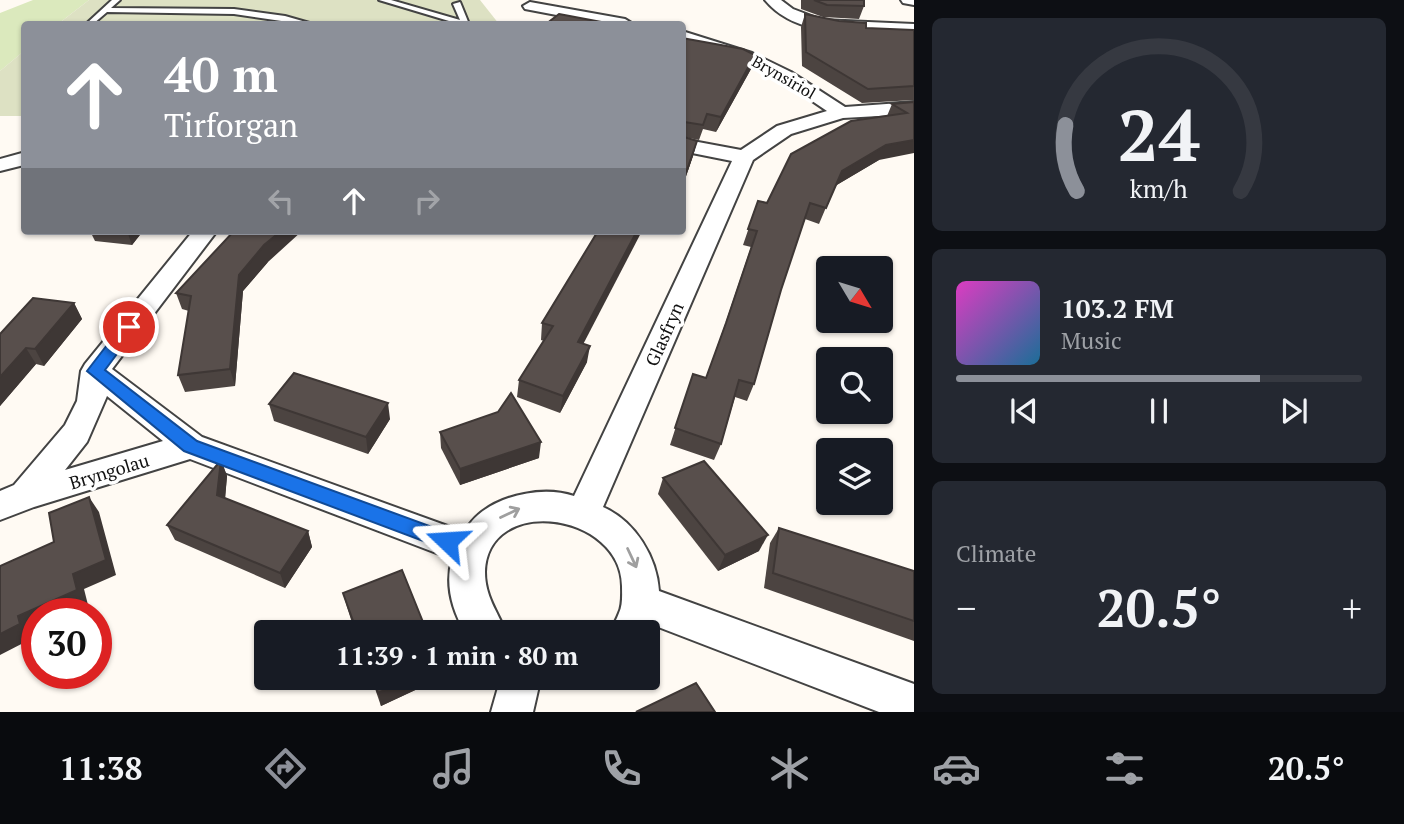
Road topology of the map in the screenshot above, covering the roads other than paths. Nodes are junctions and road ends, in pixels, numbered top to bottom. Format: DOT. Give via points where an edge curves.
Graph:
graph roads {
  1 [pos="116,0"];
  2 [pos="383,0"];
  3 [pos="772,0"];
  4 [pos="908,0"];
  5 [pos="914,1"];
  6 [pos="457,4"];
  7 [pos="530,6"];
  8 [pos="105,10"];
  9 [pos="92,21"];
  10 [pos="297,21"];
  11 [pos="455,21"];
  12 [pos="464,21"];
  13 [pos="609,21"];
  14 [pos="914,29"];
  15 [pos="686,37"];
  16 [pos="914,108"];
  17 [pos="841,113"];
  18 [pos="686,146"];
  19 [pos="744,157"];
  20 [pos="21,159"];
  21 [pos="0,165"];
  22 [pos="202,235"];
  23 [pos="95,371"];
  24 [pos="191,446"];
  25 [pos="13,501"];
  26 [pos="584,512"];
  27 [pos="473,551"];
  28 [pos="635,617"];
  29 [pos="480,620"];
  30 [pos="518,690"];
  31 [pos="914,705"];
  32 [pos="512,712"];
  1 -- 8 [label="lane"];
  2 -- 11 [label="lane"];
  3 -- 14 [label="street" via="796,19 824,26"];
  4 -- 5 [label="street"];
  6 -- 12 [label="lane"];
  7 -- 13 [label="street"];
  8 -- 9 [label="lane"];
  8 -- 10 [label="lane" via="237,13"];
  15 -- 17 [label="street, Brynsiriol" via="761,61"];
  16 -- 17 [label="street"];
  17 -- 19 [label="street" via="784,130"];
  18 -- 19 [label="street"];
  19 -- 26 [label="street, Glasfryn"];
  20 -- 21 [label="street"];
  22 -- 23 [label="street"];
  23 -- 24 [label="street"];
  23 -- 25 [label="street, Bryngolau" via="92,401 76,433"];
  24 -- 25 [label="street, Bryngolau"];
  24 -- 27 [label="street"];
  27 -- 26 [label="street, one-way" via="494,521 517,509 544,504"];
  26 -- 28 [label="street, one-way" via="608,527 628,548 639,574"];
  27 -- 29 [label="street" via="467,566 471,605"];
  28 -- 31 [label="street"];
  30 -- 32 [label="street"];
}
